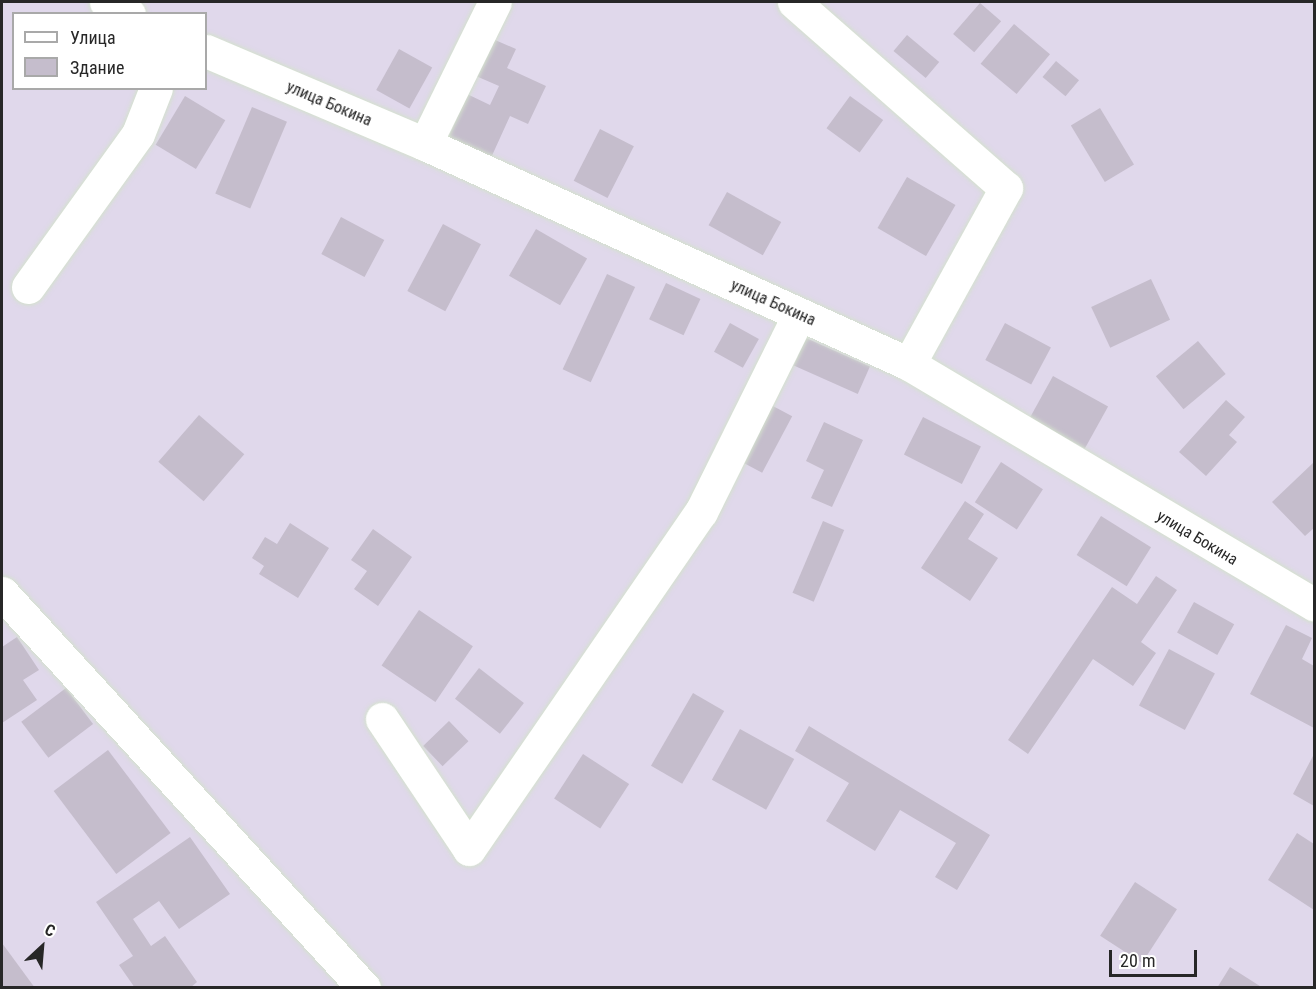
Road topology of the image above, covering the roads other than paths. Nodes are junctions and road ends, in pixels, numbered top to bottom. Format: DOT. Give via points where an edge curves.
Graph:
graph roads {
  1 [pos="106,2"];
  2 [pos="495,2"];
  3 [pos="794,2"];
  4 [pos="125,12"];
  5 [pos="207,51"];
  6 [pos="155,90"];
  7 [pos="424,144"];
  8 [pos="28,287"];
  9 [pos="799,315"];
  10 [pos="909,364"];
  11 [pos="2,593"];
  12 [pos="1314,604"];
  13 [pos="382,719"];
  14 [pos="364,987"];
  1 -- 4 [label="street"];
  2 -- 7 [label="street"];
  3 -- 10 [label="street" via="1006,188"];
  5 -- 7 [label="street, улица Бокина"];
  6 -- 8 [label="street" via="138,134"];
  7 -- 9 [label="street, улица Бокина"];
  9 -- 10 [label="street, улица Бокина"];
  9 -- 13 [label="street" via="701,512 468,849"];
  10 -- 12 [label="street, улица Бокина"];
  11 -- 14 [label="street"];
}
